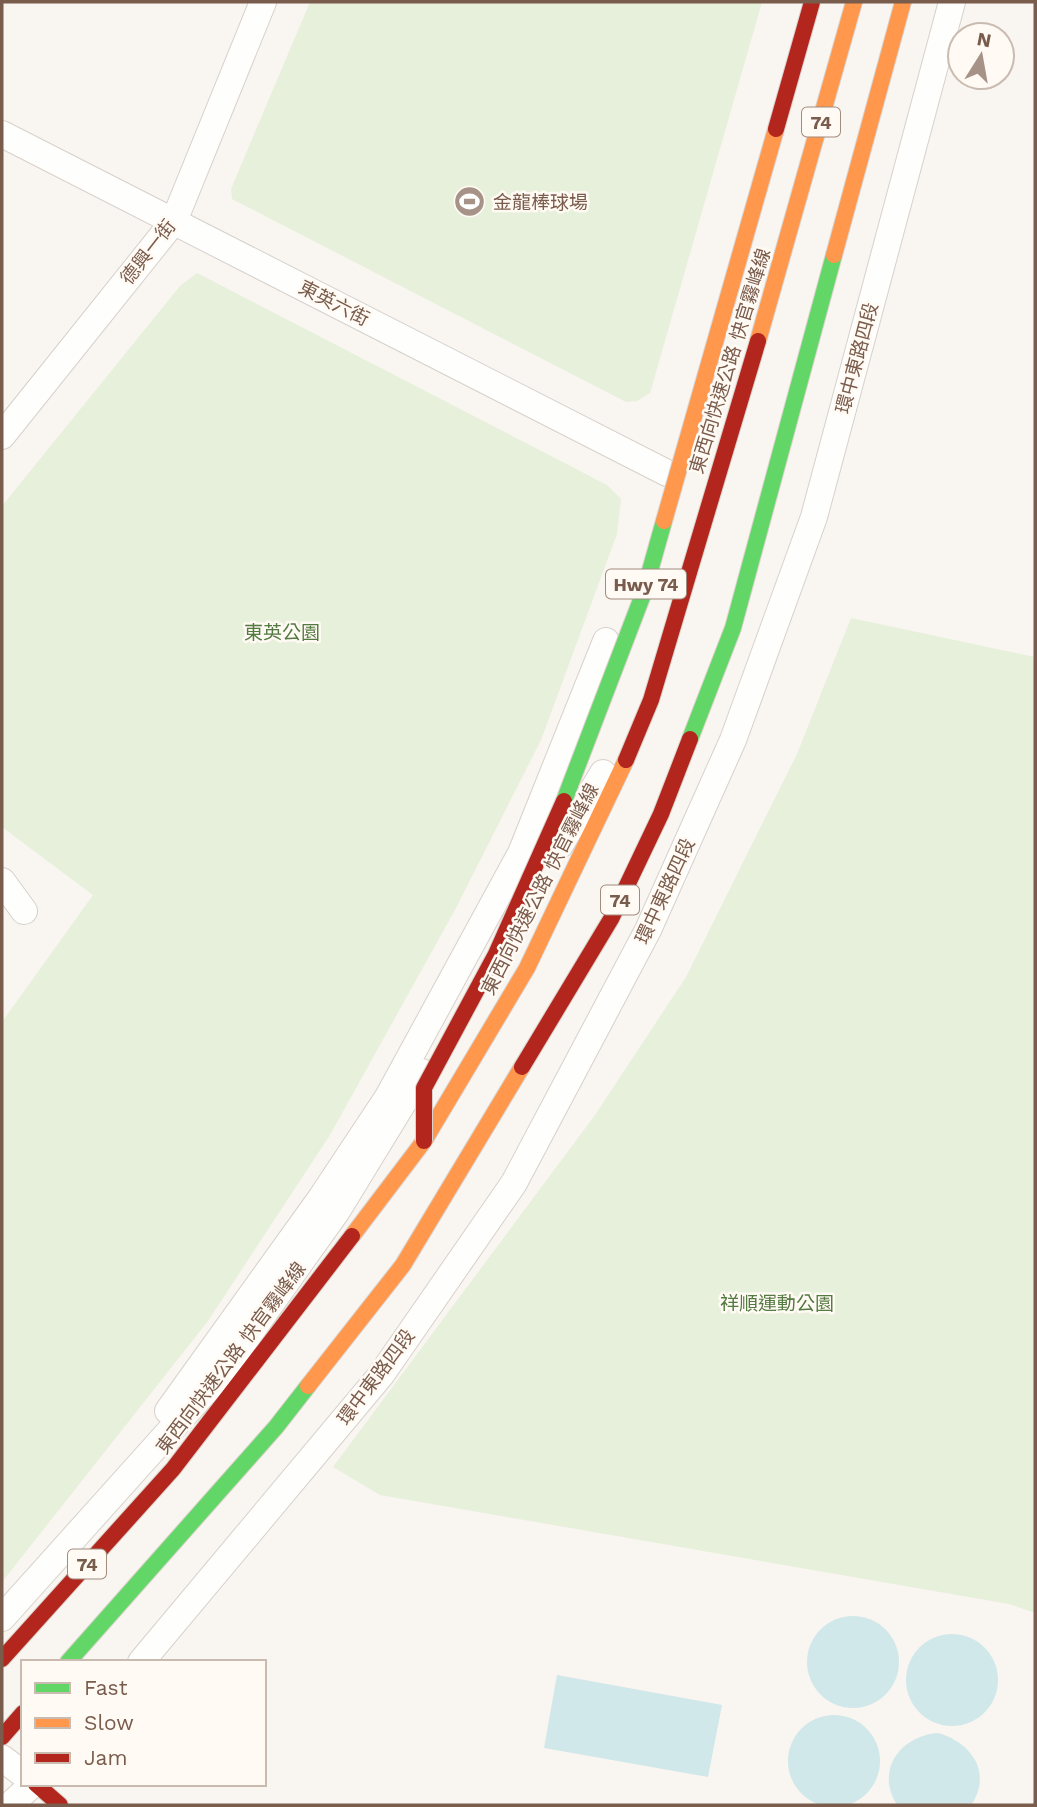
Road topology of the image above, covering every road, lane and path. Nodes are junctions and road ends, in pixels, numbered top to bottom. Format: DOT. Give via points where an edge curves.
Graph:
graph roads {
  1 [pos="263,2"];
  2 [pos="793,2"];
  3 [pos="812,2"];
  4 [pos="838,2"];
  5 [pos="854,2"];
  6 [pos="902,2"];
  7 [pos="952,2"];
  8 [pos="2,134"];
  9 [pos="174,222"];
  10 [pos="2,436"];
  11 [pos="667,473"];
  12 [pos="2,881"];
  13 [pos="24,911"];
  14 [pos="424,1141"];
  15 [pos="99,1506"];
  16 [pos="2,1618"];
  17 [pos="2,1659"];
  18 [pos="70,1660"];
  19 [pos="143,1660"];
  20 [pos="21,1715"];
  21 [pos="2,1737"];
  22 [pos="2,1758"];
  23 [pos="21,1772"];
  24 [pos="33,1786"];
  25 [pos="37,1786"];
  26 [pos="10,1805"];
  27 [pos="60,1805"];
  1 -- 9 [label="street, 德興一街"];
  2 -- 11 [label="street"];
  3 -- 14 [label="main road, Hwy 74, bridge" via="644,592 582,759 496,954 424,1088"];
  4 -- 15 [label="street" via="706,485 638,690 602,776 337,1211 220,1375"];
  5 -- 14 [label="main road, 東西向快速公路 快官霧峰線 / 74" via="651,700 614,789 527,968"];
  6 -- 18 [label="main road, 74" via="733,628 661,814 611,919 402,1265 276,1427"];
  7 -- 19 [label="street, 環中東路四段" via="814,517 733,740 648,930 514,1183 381,1375"];
  8 -- 9 [label="street, 東英六街"];
  9 -- 10 [label="street, 德興一街"];
  9 -- 11 [label="street, 東英六街"];
  11 -- 15 [label="street" via="521,853 476,938 388,1097 321,1198"];
  12 -- 13 [label="street"];
  14 -- 17 [label="main road, 東西向快速公路 快官霧峰線 / 74" via="173,1469"];
  15 -- 16 [label="street"];
  20 -- 21 [label="main road"];
  22 -- 23 [label="street"];
  24 -- 26 [label="street"];
  25 -- 27 [label="main road"];
}
